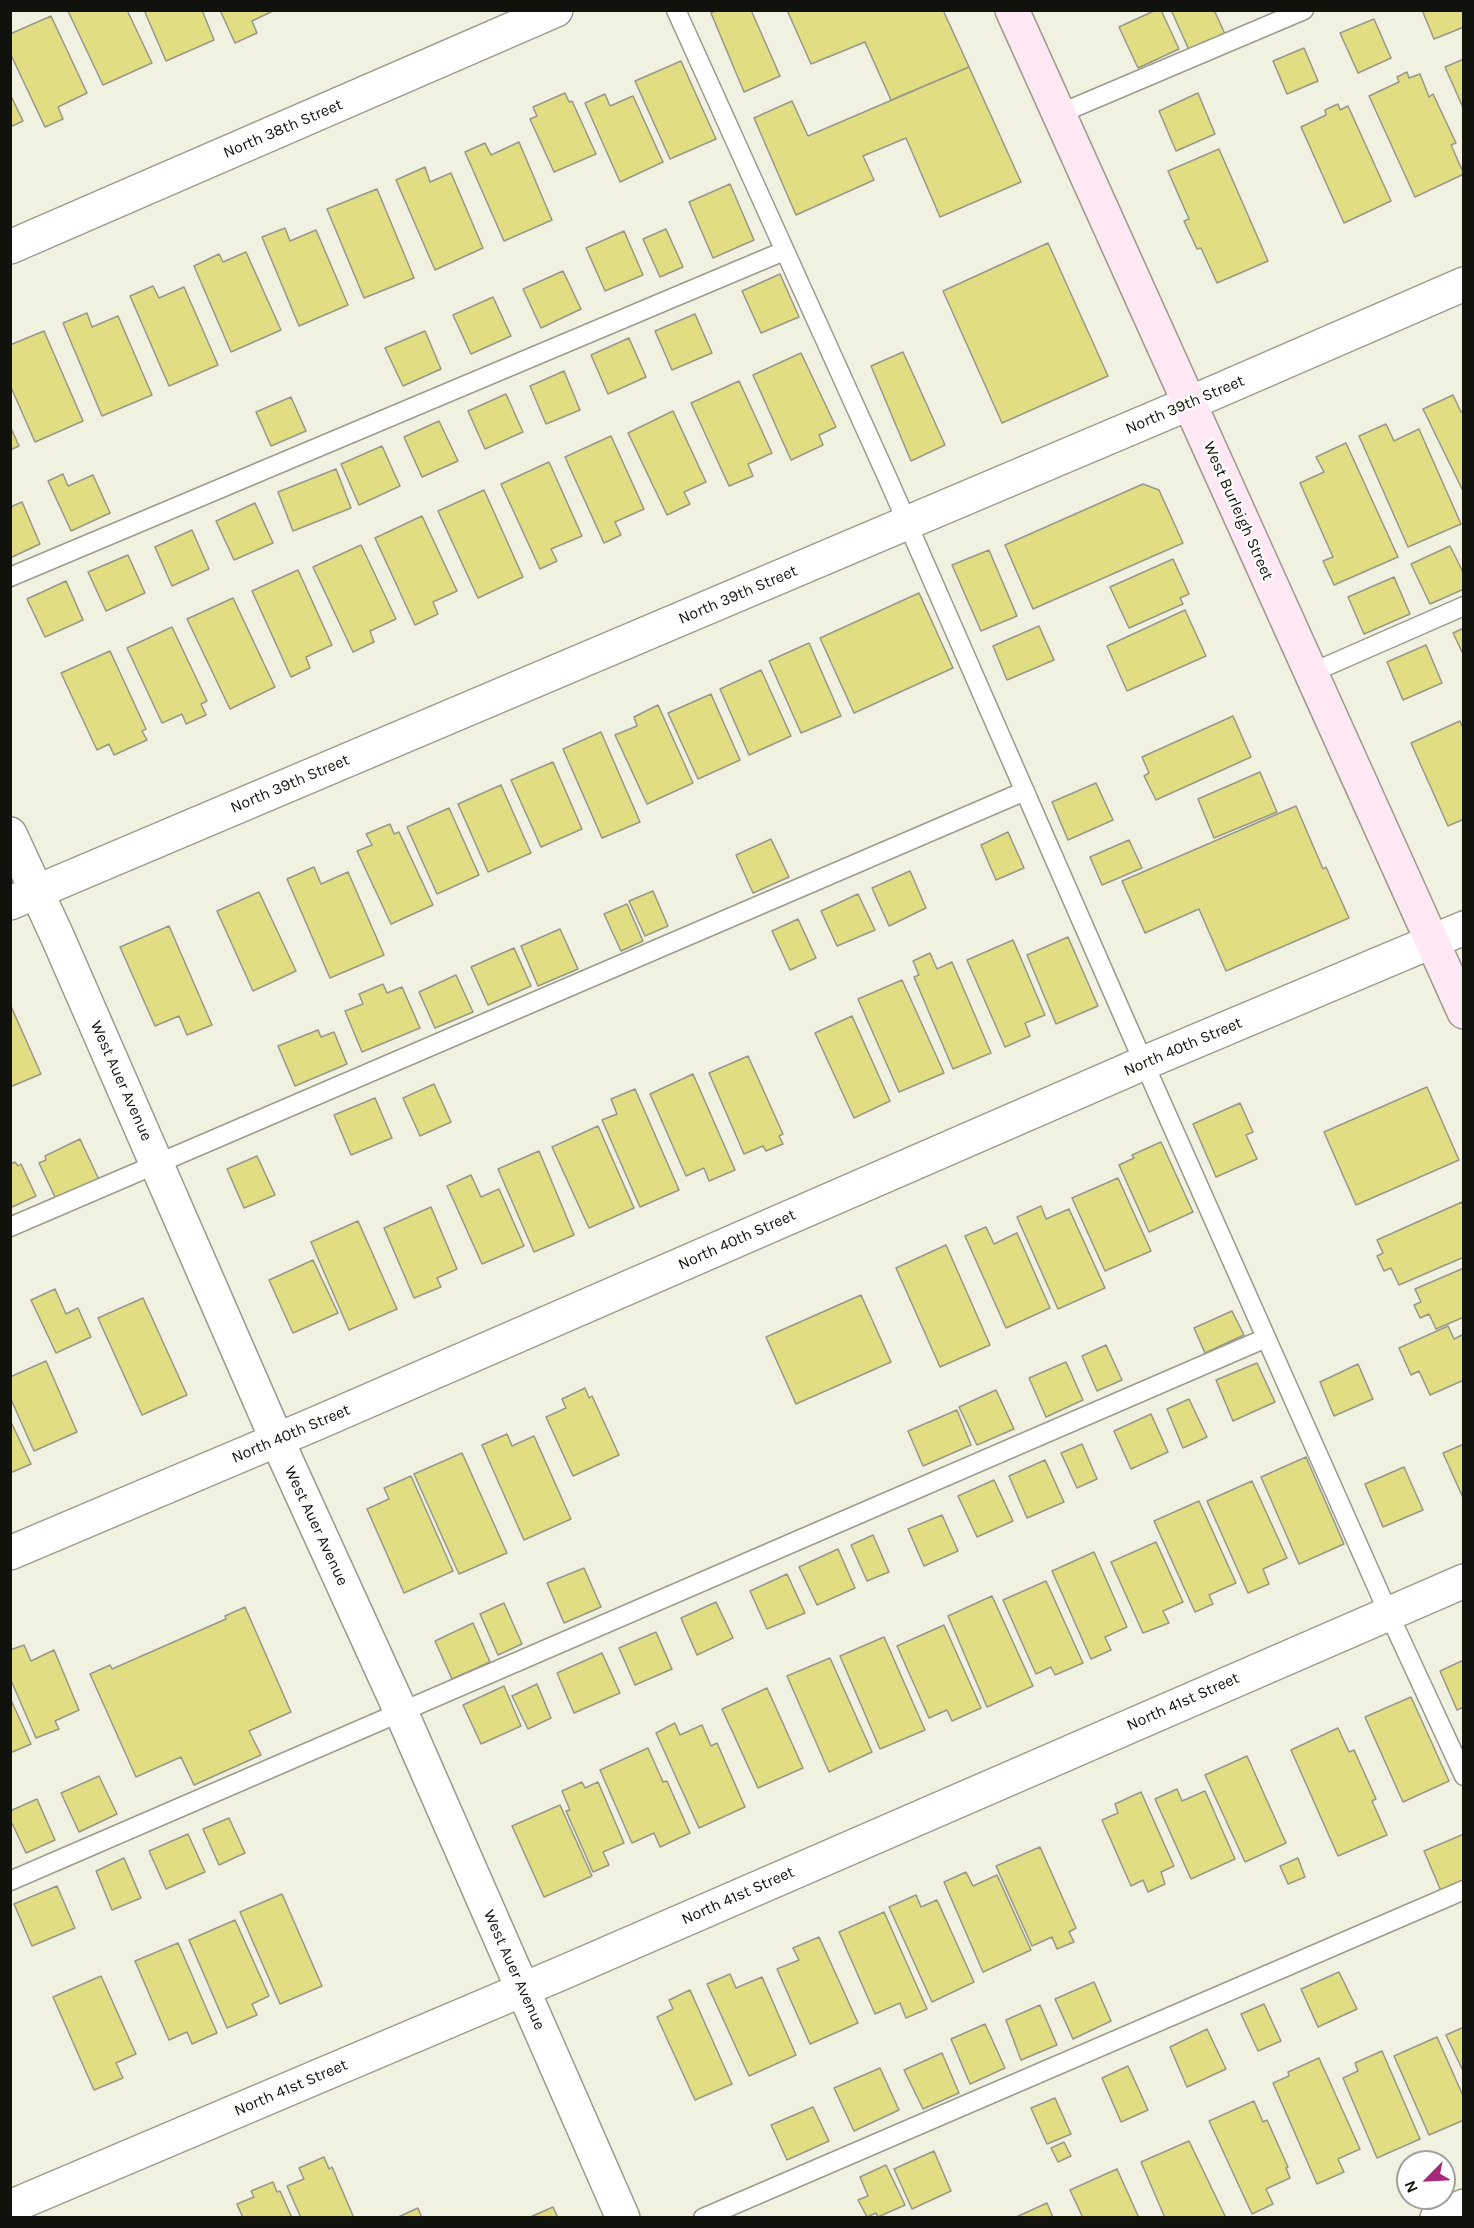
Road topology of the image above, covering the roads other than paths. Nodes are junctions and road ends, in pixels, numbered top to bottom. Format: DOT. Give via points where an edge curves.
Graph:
graph roads {
  1 [pos="556,10"];
  2 [pos="676,10"];
  3 [pos="1012,10"];
  4 [pos="1304,10"];
  5 [pos="1059,114"];
  6 [pos="10,247"];
  7 [pos="784,250"];
  8 [pos="1464,284"];
  9 [pos="1190,403"];
  10 [pos="908,523"];
  11 [pos="10,578"];
  12 [pos="1464,606"];
  13 [pos="1311,673"];
  14 [pos="1025,791"];
  15 [pos="10,834"];
  16 [pos="24,897"];
  17 [pos="1464,928"];
  18 [pos="1432,941"];
  19 [pos="1464,1012"];
  20 [pos="1144,1063"];
  21 [pos="157,1163"];
  22 [pos="10,1227"];
  23 [pos="1266,1338"];
  24 [pos="277,1440"];
  25 [pos="10,1553"];
  26 [pos="1464,1581"];
  27 [pos="1388,1612"];
  28 [pos="402,1714"];
  29 [pos="1464,1776"];
  30 [pos="10,1881"];
  31 [pos="1464,1890"];
  32 [pos="522,1990"];
  33 [pos="1464,2206"];
  34 [pos="10,2207"];
  35 [pos="623,2217"];
  36 [pos="704,2217"];
  37 [pos="1437,2217"];
  1 -- 6 [label="street, North 38th Street"];
  2 -- 7 [label="lane"];
  3 -- 5 [label="main road, West Burleigh Street"];
  4 -- 5 [label="lane"];
  5 -- 9 [label="main road, West Burleigh Street"];
  7 -- 10 [label="lane"];
  7 -- 11 [label="lane"];
  8 -- 9 [label="street, North 39th Street"];
  9 -- 10 [label="street, North 39th Street"];
  9 -- 13 [label="main road, West Burleigh Street"];
  10 -- 14 [label="lane"];
  10 -- 16 [label="street, North 39th Street"];
  12 -- 13 [label="lane"];
  13 -- 18 [label="main road, West Burleigh Street"];
  14 -- 20 [label="lane"];
  14 -- 21 [label="lane"];
  15 -- 16 [label="street, West Auer Avenue"];
  16 -- 21 [label="street, West Auer Avenue"];
  17 -- 18 [label="street, North 40th Street"];
  18 -- 19 [label="main road, West Burleigh Street"];
  18 -- 20 [label="street, North 40th Street"];
  20 -- 23 [label="lane"];
  20 -- 24 [label="street, North 40th Street"];
  21 -- 22 [label="lane"];
  21 -- 24 [label="street, West Auer Avenue"];
  23 -- 27 [label="lane"];
  23 -- 28 [label="lane"];
  24 -- 25 [label="street, North 40th Street"];
  24 -- 28 [label="street, West Auer Avenue"];
  26 -- 27 [label="street, North 41st Street"];
  27 -- 29 [label="lane"];
  27 -- 32 [label="street, North 41st Street"];
  28 -- 30 [label="lane"];
  28 -- 32 [label="street, West Auer Avenue"];
  31 -- 36 [label="lane"];
  32 -- 34 [label="street, North 41st Street"];
  32 -- 35 [label="street, West Auer Avenue"];
  33 -- 37 [label="street"];
}
